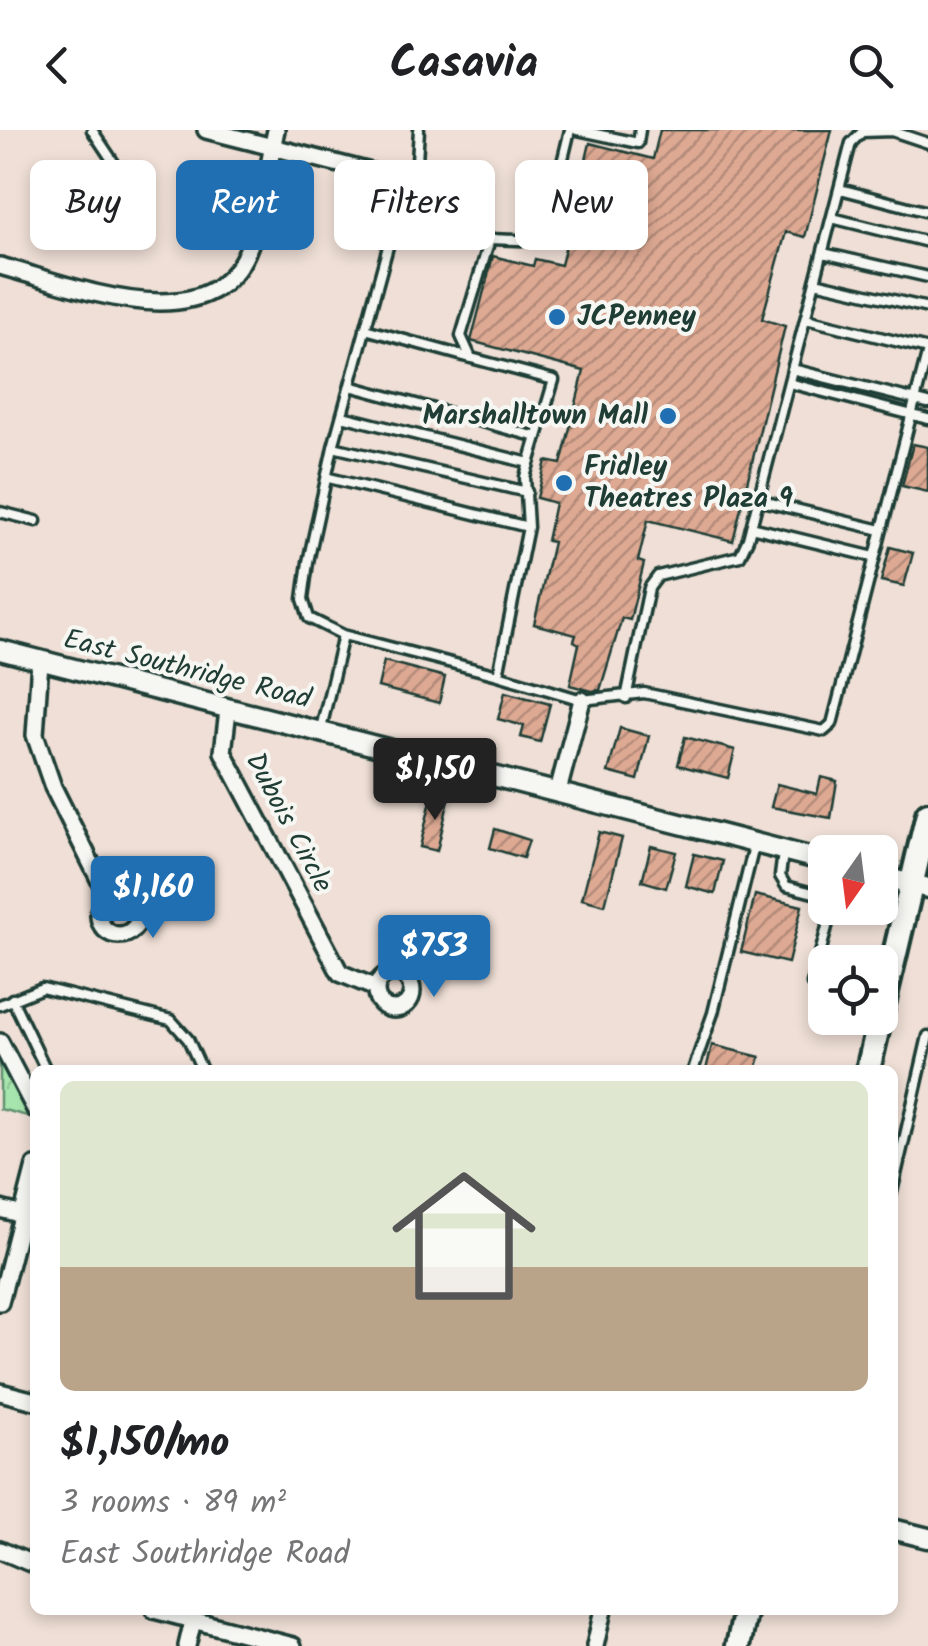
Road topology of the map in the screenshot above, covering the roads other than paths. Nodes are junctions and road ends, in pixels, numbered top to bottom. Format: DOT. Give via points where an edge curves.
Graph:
graph roads {
  1 [pos="92,130"];
  2 [pos="206,130"];
  3 [pos="276,130"];
  4 [pos="418,130"];
  5 [pos="573,130"];
  6 [pos="640,130"];
  7 [pos="862,131"];
  8 [pos="928,143"];
  9 [pos="272,148"];
  10 [pos="112,160"];
  11 [pos="417,160"];
  12 [pos="334,163"];
  13 [pos="840,189"];
  14 [pos="928,212"];
  15 [pos="832,218"];
  16 [pos="928,242"];
  17 [pos="387,250"];
  18 [pos="822,253"];
  19 [pos="0,266"];
  20 [pos="928,277"];
  21 [pos="814,282"];
  22 [pos="928,308"];
  23 [pos="806,319"];
  24 [pos="365,329"];
  25 [pos="928,350"];
  26 [pos="472,358"];
  27 [pos="792,369"];
  28 [pos="789,382"];
  29 [pos="350,386"];
  30 [pos="915,400"];
  31 [pos="928,403"];
  32 [pos="911,414"];
  33 [pos="342,416"];
  34 [pos="928,419"];
  35 [pos="536,438"];
  36 [pos="334,447"];
  37 [pos="529,463"];
  38 [pos="329,478"];
  39 [pos="527,492"];
  40 [pos="758,500"];
  41 [pos="0,512"];
  42 [pos="36,521"];
  43 [pos="528,527"];
  44 [pos="751,528"];
  45 [pos="881,530"];
  46 [pos="874,557"];
  47 [pos="343,635"];
  48 [pos="0,650"];
  49 [pos="40,661"];
  50 [pos="498,675"];
  51 [pos="626,698"];
  52 [pos="582,700"];
  53 [pos="228,710"];
  54 [pos="320,732"];
  55 [pos="558,791"];
  56 [pos="928,814"];
  57 [pos="754,842"];
  58 [pos="783,850"];
  59 [pos="808,857"];
  60 [pos="919,886"];
  61 [pos="808,892"];
  62 [pos="108,898"];
  63 [pos="898,957"];
  64 [pos="376,988"];
  65 [pos="12,999"];
  66 [pos="0,1005"];
  67 [pos="876,1035"];
  68 [pos="928,1036"];
  69 [pos="0,1042"];
  70 [pos="44,1065"];
  71 [pos="200,1065"];
  72 [pos="696,1065"];
  73 [pos="869,1065"];
  74 [pos="924,1075"];
  75 [pos="30,1099"];
  76 [pos="898,1170"];
  77 [pos="0,1209"];
  78 [pos="28,1216"];
  79 [pos="0,1302"];
  80 [pos="0,1392"];
  81 [pos="30,1400"];
  82 [pos="898,1530"];
  83 [pos="928,1538"];
  84 [pos="0,1550"];
  85 [pos="30,1563"];
  86 [pos="174,1615"];
  87 [pos="602,1615"];
  88 [pos="745,1615"];
  89 [pos="193,1620"];
  90 [pos="187,1646"];
  91 [pos="293,1646"];
  92 [pos="595,1646"];
  93 [pos="738,1646"];
  1 -- 10 [label="lane"];
  2 -- 9 [label="street"];
  3 -- 9 [label="street"];
  4 -- 11 [label="lane"];
  5 -- 6 [label="lane" via="638,143"];
  5 -- 26 [label="lane" via="543,242 490,240 461,336"];
  7 -- 8 [label="lane" via="892,131"];
  7 -- 13 [label="lane" via="851,143"];
  9 -- 12 [label="street"];
  9 -- 19 [label="street" via="250,246 211,292 180,302 140,303"];
  13 -- 14 [label="lane"];
  13 -- 15 [label="lane"];
  15 -- 16 [label="lane"];
  15 -- 18 [label="lane"];
  17 -- 24 [label="lane"];
  18 -- 20 [label="lane"];
  18 -- 21 [label="lane"];
  21 -- 22 [label="lane"];
  21 -- 23 [label="lane"];
  23 -- 25 [label="lane"];
  23 -- 27 [label="lane"];
  24 -- 26 [label="lane"];
  24 -- 29 [label="lane"];
  25 -- 30 [label="lane"];
  26 -- 35 [label="lane" via="554,380"];
  27 -- 28 [label="lane"];
  27 -- 30 [label="lane"];
  28 -- 32 [label="lane"];
  28 -- 40 [label="lane"];
  29 -- 33 [label="lane"];
  29 -- 35 [label="lane"];
  30 -- 31 [label="lane"];
  30 -- 32 [label="lane"];
  32 -- 34 [label="lane"];
  32 -- 45 [label="lane"];
  33 -- 36 [label="lane"];
  33 -- 37 [label="lane"];
  35 -- 37 [label="lane"];
  36 -- 38 [label="lane"];
  36 -- 39 [label="lane"];
  37 -- 39 [label="lane"];
  38 -- 43 [label="lane"];
  38 -- 47 [label="lane" via="302,599 309,618"];
  39 -- 43 [label="lane"];
  40 -- 44 [label="lane"];
  40 -- 45 [label="lane"];
  41 -- 42 [label="lane"];
  43 -- 50 [label="lane"];
  44 -- 46 [label="lane"];
  44 -- 51 [label="lane" via="740,556 658,576 648,588"];
  45 -- 46 [label="lane"];
  46 -- 51 [label="lane" via="832,724 824,730 644,693"];
  47 -- 50 [label="lane"];
  47 -- 54 [label="lane"];
  48 -- 49 [label="street, East Southridge Road"];
  49 -- 53 [label="street, East Southridge Road"];
  49 -- 62 [label="street" via="35,735"];
  50 -- 52 [label="lane"];
  51 -- 52 [label="lane"];
  52 -- 55 [label="street"];
  53 -- 54 [label="street, East Southridge Road"];
  53 -- 64 [label="street, Dubois Circle" via="222,752 340,973"];
  54 -- 55 [label="street, East Southridge Road"];
  55 -- 57 [label="street, East Southridge Road"];
  56 -- 60 [label="main road"];
  57 -- 58 [label="street, East Southridge Road"];
  57 -- 72 [label="lane"];
  58 -- 59 [label="street, East Southridge Road"];
  58 -- 61 [label="lane" via="780,876 786,886"];
  60 -- 63 [label="main road"];
  65 -- 66 [label="lane"];
  65 -- 70 [label="lane"];
  65 -- 71 [label="lane" via="42,988 171,1020"];
  67 -- 73 [label="main road"];
  68 -- 74 [label="lane"];
  69 -- 75 [label="street"];
  74 -- 76 [label="lane"];
  77 -- 78 [label="street"];
  78 -- 79 [label="street"];
  80 -- 81 [label="street"];
  82 -- 83 [label="street"];
  84 -- 85 [label="street"];
  86 -- 89 [label="street"];
  87 -- 92 [label="street"];
  88 -- 93 [label="main road"];
  89 -- 90 [label="street"];
  89 -- 91 [label="street"];
}
